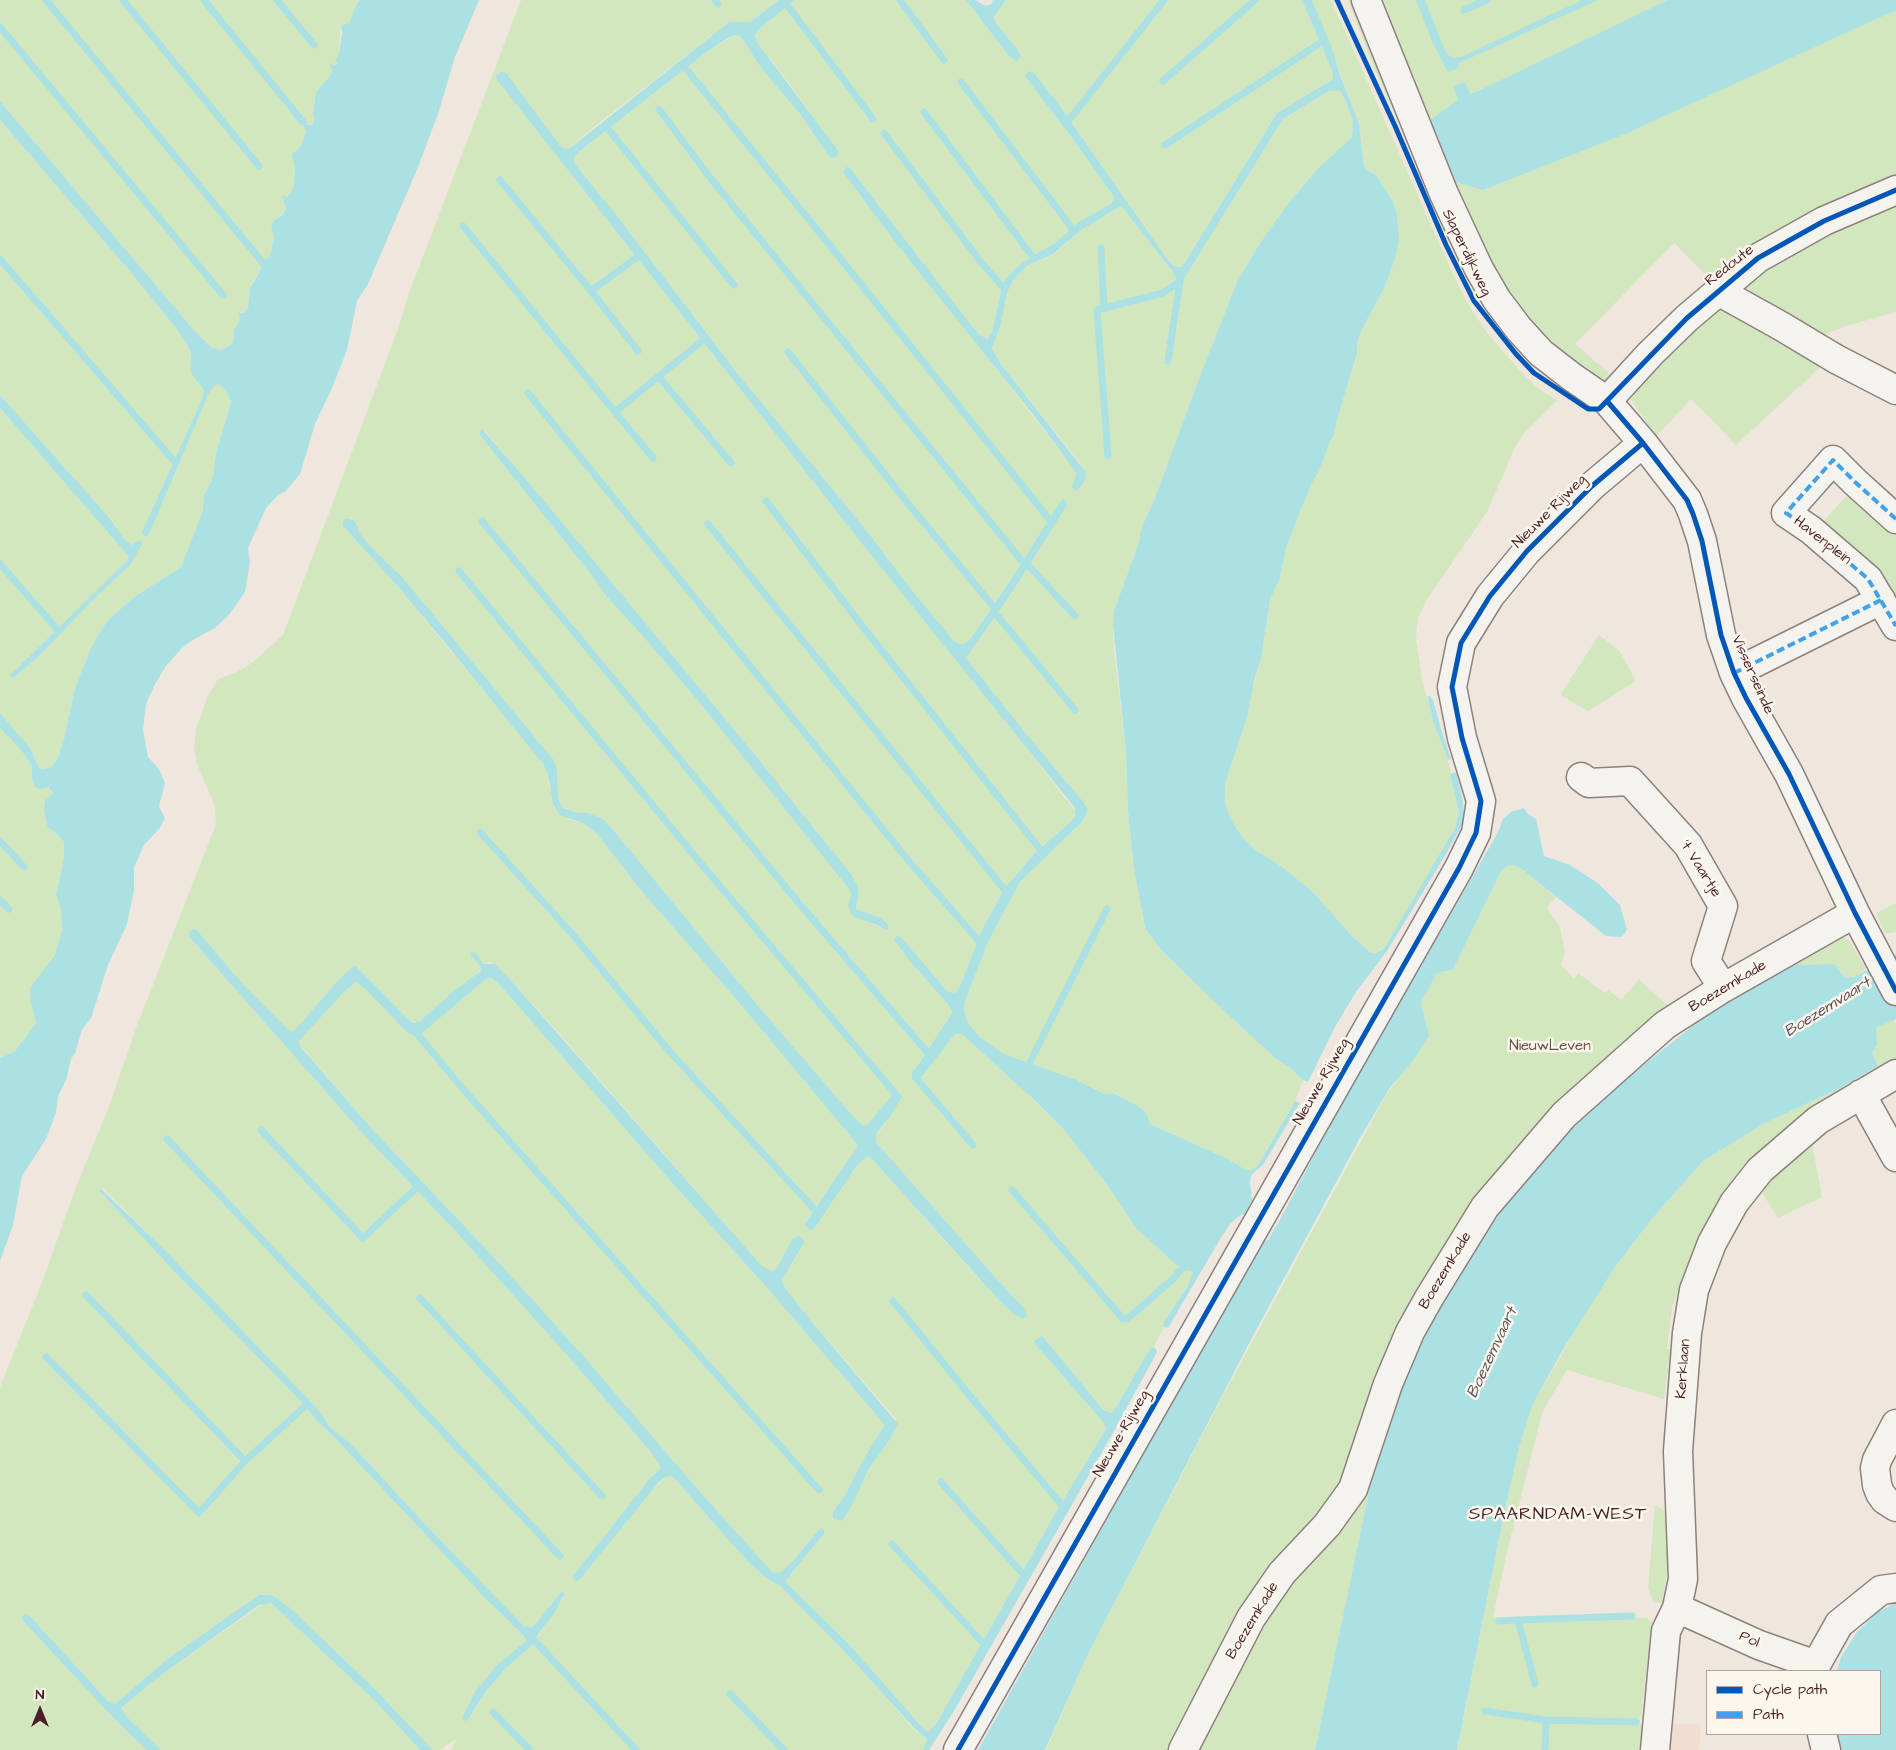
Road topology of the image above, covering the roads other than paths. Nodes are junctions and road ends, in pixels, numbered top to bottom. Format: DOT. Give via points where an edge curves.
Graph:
graph roads {
  1 [pos="1366,0"];
  2 [pos="1896,190"];
  3 [pos="1718,291"];
  4 [pos="1896,390"];
  5 [pos="1607,401"];
  6 [pos="1643,443"];
  7 [pos="1896,518"];
  8 [pos="1881,600"];
  9 [pos="1896,626"];
  10 [pos="1734,673"];
  11 [pos="1581,777"];
  12 [pos="1854,914"];
  13 [pos="1723,988"];
  14 [pos="1896,991"];
  15 [pos="1896,1074"];
  16 [pos="1861,1094"];
  17 [pos="1896,1158"];
  18 [pos="1896,1424"];
  19 [pos="1896,1507"];
  20 [pos="1896,1588"];
  21 [pos="1677,1608"];
  22 [pos="1816,1668"];
  23 [pos="1822,1735"];
  24 [pos="958,1750"];
  25 [pos="1183,1750"];
  26 [pos="1655,1750"];
  27 [pos="1826,1750"];
  1 -- 5 [label="street, Slaperdijkweg" via="1441,187 1490,288 1541,353"];
  2 -- 3 [label="street, Redoute" via="1804,231 1758,258"];
  3 -- 4 [label="street"];
  3 -- 5 [label="street, Redoute" via="1686,318"];
  5 -- 6 [label="street, Slaperdijkweg"];
  6 -- 10 [label="street, Visserseinde" via="1693,514 1702,541 1721,635"];
  6 -- 24 [label="street, Nieuwe Rijweg" via="1592,486 1527,551 1490,596 1461,643 1452,687 1462,738 1481,801 1476,833"];
  7 -- 8 [label="street, Havenplein" via="1833,460 1786,513 1868,579"];
  8 -- 9 [label="street, Havenplein"];
  8 -- 10 [label="street"];
  10 -- 12 [label="street, Visserseinde" via="1789,774"];
  11 -- 13 [label="street, 't Vaartje" via="1589,783 1630,781 1688,845 1723,906 1706,961"];
  12 -- 13 [label="street, Boezemkade"];
  12 -- 14 [label="street, Visserseinde"];
  13 -- 25 [label="street, Boezemkade" via="1665,1025 1564,1115 1486,1207 1410,1332 1388,1384 1353,1489 1327,1525 1282,1573 1251,1618"];
  15 -- 16 [label="street, Kerklaan"];
  16 -- 17 [label="street"];
  16 -- 21 [label="street, Kerklaan" via="1818,1120 1760,1170 1734,1203 1712,1244 1694,1290 1686,1333 1678,1451 1683,1579"];
  18 -- 19 [label="street" via="1875,1468 1880,1493"];
  20 -- 22 [label="street" via="1881,1590 1839,1624"];
  21 -- 22 [label="street, Pol"];
  21 -- 26 [label="street, Kerklaan" via="1666,1631"];
  23 -- 27 [label="street"];
}
